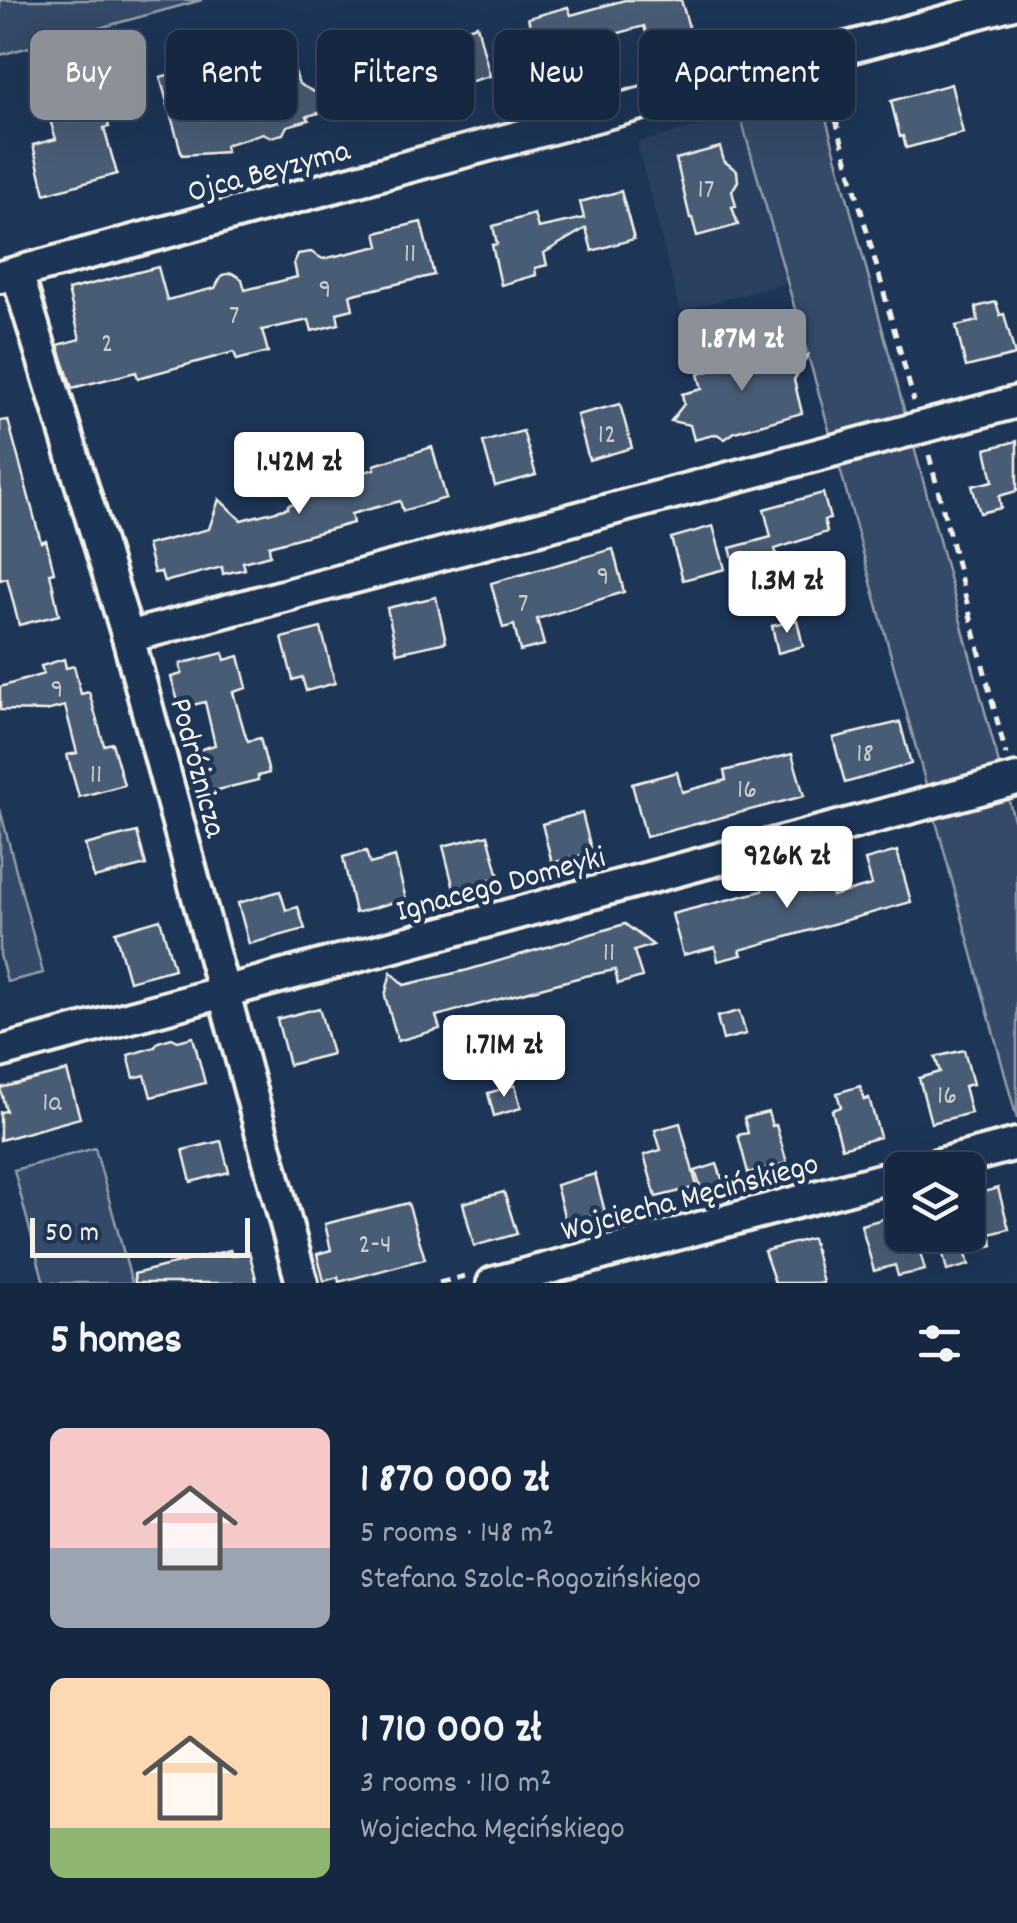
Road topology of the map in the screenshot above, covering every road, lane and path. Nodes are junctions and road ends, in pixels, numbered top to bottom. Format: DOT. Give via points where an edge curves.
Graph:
graph roads {
  1 [pos="1017,2"];
  2 [pos="9,275"];
  3 [pos="1017,402"];
  4 [pos="128,636"];
  5 [pos="1017,779"];
  6 [pos="225,992"];
  7 [pos="0,1052"];
  8 [pos="1017,1144"];
  9 [pos="985,1152"];
  10 [pos="885,1179"];
  11 [pos="302,1283"];
  12 [pos="492,1283"];
  1 -- 2 [label="street, Ojca Beyzyma"];
  2 -- 4 [label="street, Podróżnicza"];
  3 -- 4 [label="street"];
  4 -- 6 [label="street, Podróżnicza"];
  5 -- 6 [label="street, Ignacego Domeyki"];
  6 -- 7 [label="street, Ignacego Domeyki"];
  6 -- 11 [label="street, Podróżnicza"];
  8 -- 9 [label="street"];
  10 -- 12 [label="street, Wojciecha Męcińskiego"];
}
